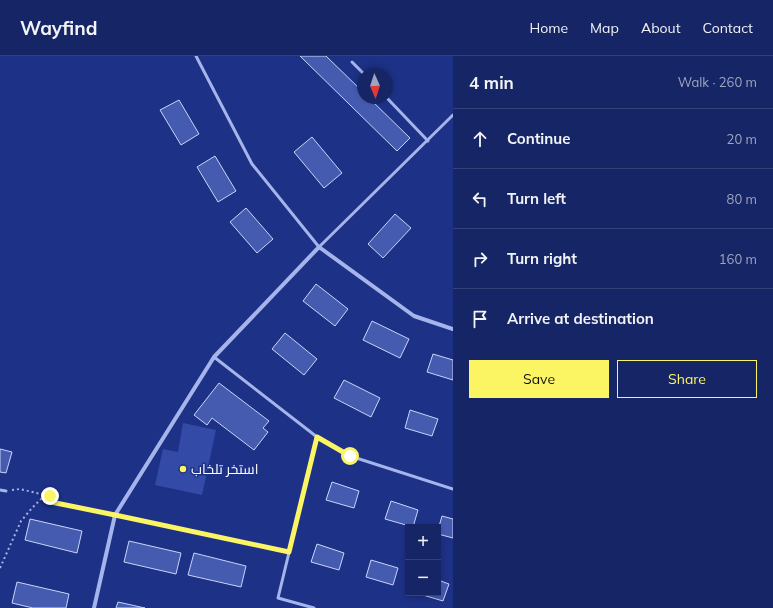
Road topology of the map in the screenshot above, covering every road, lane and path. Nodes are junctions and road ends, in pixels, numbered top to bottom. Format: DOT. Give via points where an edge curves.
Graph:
graph roads {
  1 [pos="196,56"];
  2 [pos="352,62"];
  3 [pos="358,68"];
  4 [pos="393,104"];
  5 [pos="453,115"];
  6 [pos="428,140"];
  7 [pos="319,247"];
  8 [pos="453,329"];
  9 [pos="214,356"];
  10 [pos="317,437"];
  11 [pos="453,489"];
  12 [pos="0,490"];
  13 [pos="6,491"];
  14 [pos="45,495"];
  15 [pos="51,502"];
  16 [pos="115,515"];
  17 [pos="289,552"];
  18 [pos="0,568"];
  19 [pos="94,608"];
  20 [pos="314,608"];
  1 -- 7 [label="lane" via="252,164"];
  2 -- 3 [label="lane"];
  4 -- 6 [label="lane"];
  5 -- 6 [label="lane"];
  6 -- 7 [label="lane"];
  7 -- 8 [label="street" via="414,316"];
  7 -- 9 [label="street"];
  9 -- 10 [label="lane"];
  9 -- 16 [label="street"];
  10 -- 11 [label="lane" via="350,456"];
  10 -- 17 [label="lane"];
  12 -- 13 [label="lane"];
  13 -- 14 [label="path" via="20,489"];
  14 -- 15 [label="path" via="50,496"];
  14 -- 18 [label="path" via="21,521"];
  15 -- 16 [label="lane"];
  16 -- 17 [label="lane"];
  16 -- 19 [label="street"];
  17 -- 20 [label="lane" via="278,598"];
}
